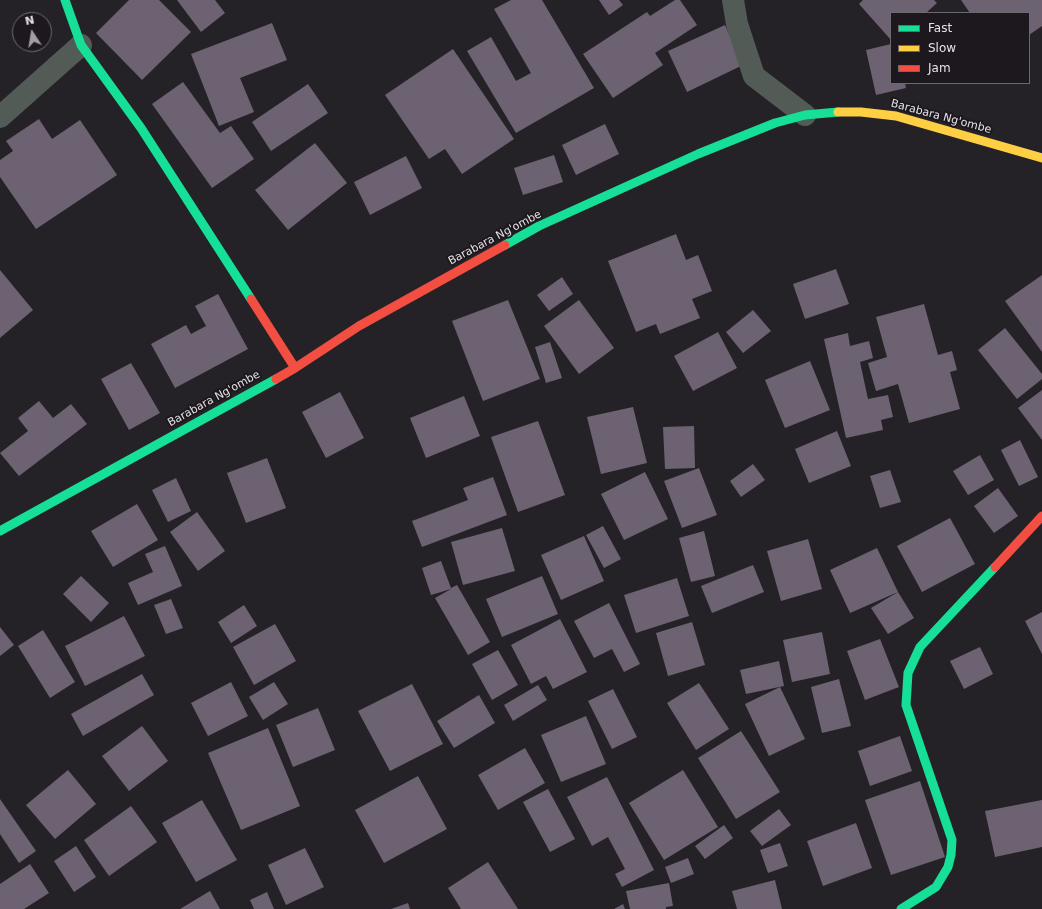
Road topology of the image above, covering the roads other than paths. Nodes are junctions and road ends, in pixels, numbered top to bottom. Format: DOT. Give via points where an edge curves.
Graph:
graph roads {
  1 [pos="65,0"];
  2 [pos="733,0"];
  3 [pos="81,45"];
  4 [pos="805,115"];
  5 [pos="0,117"];
  6 [pos="1042,158"];
  7 [pos="295,368"];
  8 [pos="1042,516"];
  9 [pos="0,531"];
  10 [pos="901,909"];
  1 -- 3 [label="street"];
  2 -- 4 [label="street" via="737,24 754,76"];
  3 -- 5 [label="street"];
  3 -- 7 [label="street" via="141,128"];
  4 -- 6 [label="street, Barabara Ng'ombe" via="860,112 896,116"];
  4 -- 7 [label="street, Barabara Ng'ombe" via="775,123 698,154 539,226 359,326"];
  7 -- 9 [label="street, Barabara Ng'ombe"];
  8 -- 10 [label="street" via="920,647 908,673 906,705 952,840 948,867 936,886"];
}
